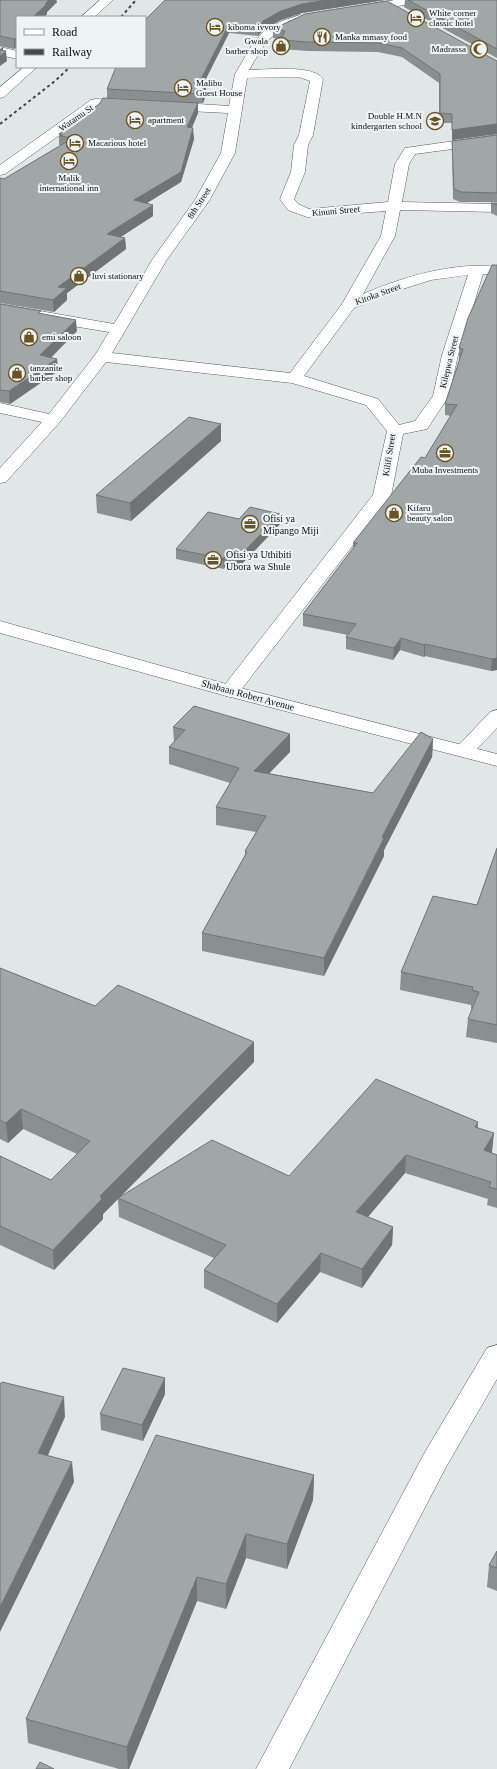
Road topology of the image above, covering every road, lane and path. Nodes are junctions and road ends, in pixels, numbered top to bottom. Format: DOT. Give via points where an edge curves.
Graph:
graph roads {
  1 [pos="107,0"];
  2 [pos="418,0"];
  3 [pos="388,4"];
  4 [pos="349,10"];
  5 [pos="88,16"];
  6 [pos="408,16"];
  7 [pos="310,17"];
  8 [pos="0,51"];
  9 [pos="16,55"];
  10 [pos="30,68"];
  11 [pos="241,74"];
  12 [pos="0,94"];
  13 [pos="143,105"];
  14 [pos="158,106"];
  15 [pos="235,110"];
  16 [pos="497,139"];
  17 [pos="0,171"];
  18 [pos="394,206"];
  19 [pos="497,208"];
  20 [pos="477,269"];
  21 [pos="497,270"];
  22 [pos="349,305"];
  23 [pos="0,309"];
  24 [pos="119,329"];
  25 [pos="102,357"];
  26 [pos="294,378"];
  27 [pos="0,408"];
  28 [pos="53,420"];
  29 [pos="395,431"];
  30 [pos="0,478"];
  31 [pos="0,627"];
  32 [pos="230,691"];
  33 [pos="497,716"];
  34 [pos="464,751"];
  35 [pos="497,760"];
  36 [pos="497,1356"];
  37 [pos="272,1769"];
  1 -- 5 [label="street"];
  2 -- 3 [label="street"];
  3 -- 4 [label="street"];
  3 -- 6 [label="street"];
  7 -- 11 [label="street, 8th Street" via="286,24 268,34 256,48"];
  8 -- 9 [label="street"];
  10 -- 12 [label="street"];
  11 -- 15 [label="street, 8th Street"];
  11 -- 18 [label="street, Kinuni Street" via="299,73 317,79 306,135 301,145 298,172 287,199 293,207 307,213"];
  13 -- 17 [label="street, Watamu St" via="96,103"];
  14 -- 15 [label="street"];
  15 -- 24 [label="street, 8th Street" via="228,152 224,160 202,201 159,260"];
  16 -- 18 [label="street" via="410,151 402,164"];
  18 -- 19 [label="street, Kinuni Street"];
  18 -- 22 [label="street" via="388,236"];
  20 -- 21 [label="street, Kitoka Street"];
  20 -- 22 [label="street, Kitoka Street" via="429,276"];
  20 -- 29 [label="street, Kilepwa Street" via="450,355 441,396 421,425"];
  22 -- 26 [label="street, Kitoka Street"];
  23 -- 24 [label="street"];
  24 -- 25 [label="street, 8th Street"];
  25 -- 26 [label="street, Kilifi Street"];
  25 -- 28 [label="street, 8th Street"];
  26 -- 29 [label="street, Kilifi Street" via="372,402"];
  27 -- 28 [label="street"];
  28 -- 30 [label="street, 8th Street"];
  29 -- 32 [label="street, Kilifi Street" via="382,496"];
  31 -- 32 [label="street, Shabaan Robert Avenue"];
  32 -- 34 [label="street, Shabaan Robert Avenue"];
  33 -- 34 [label="street"];
  34 -- 35 [label="street, Shabaan Robert Avenue"];
  36 -- 37 [label="street" via="435,1460"];
}
